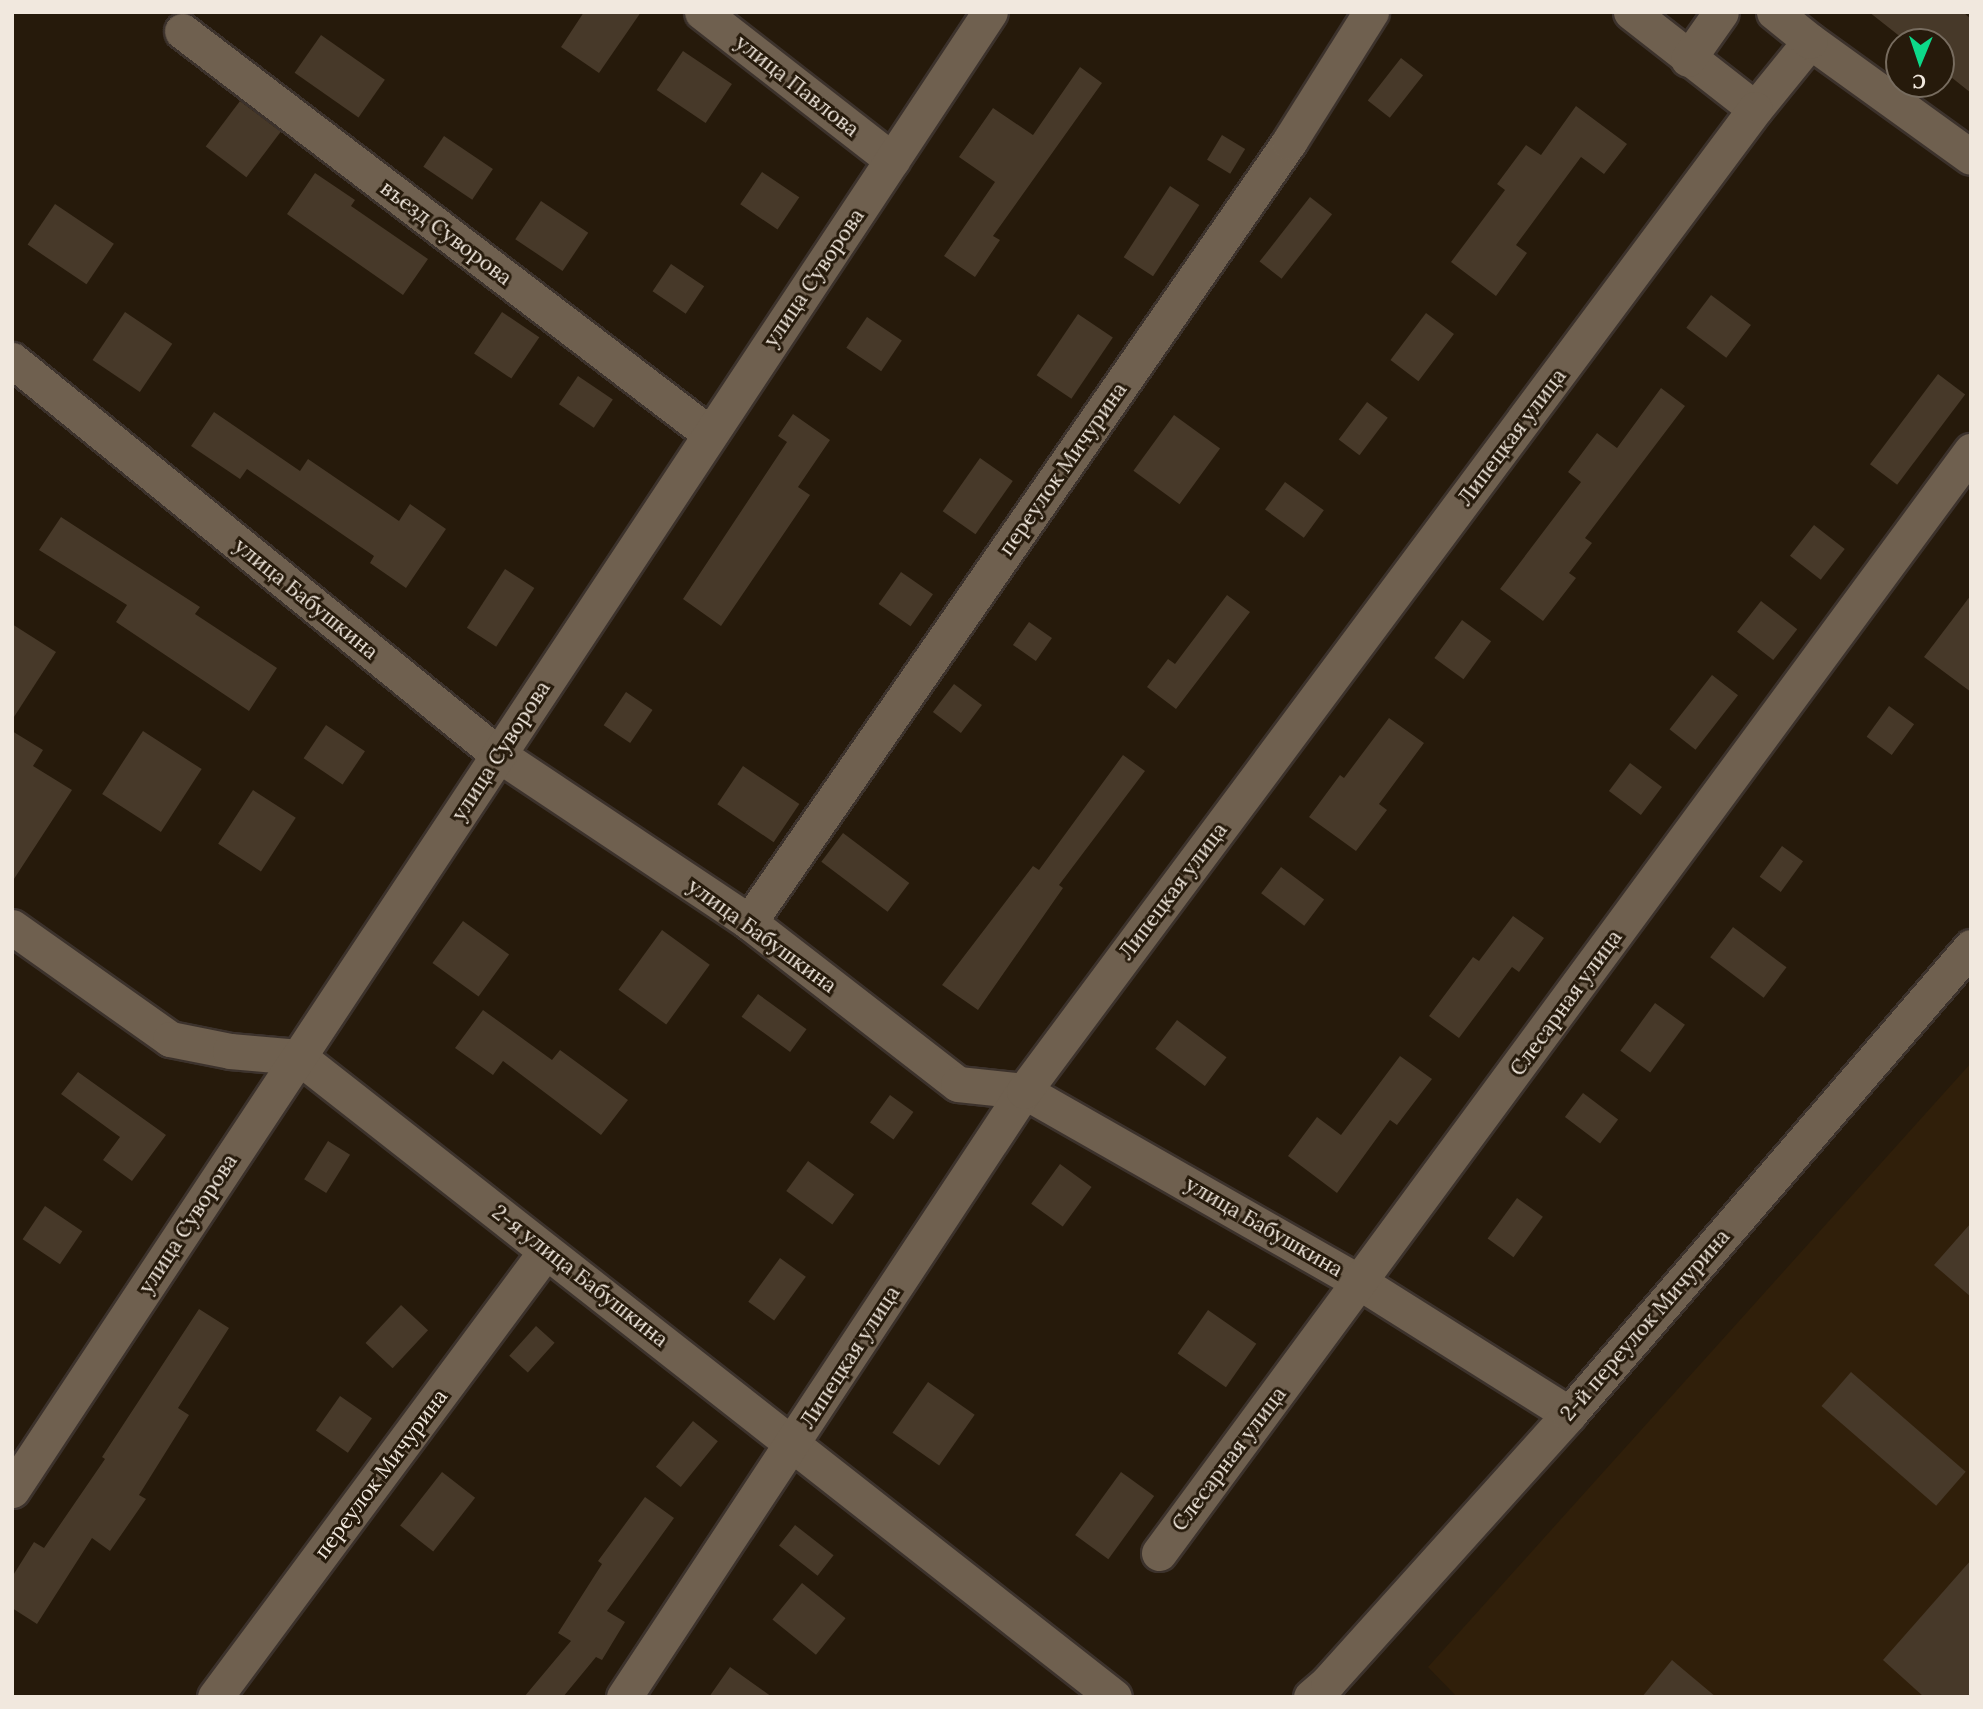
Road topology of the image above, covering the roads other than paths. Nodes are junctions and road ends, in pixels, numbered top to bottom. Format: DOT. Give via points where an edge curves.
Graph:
graph roads {
  1 [pos="702,12"];
  2 [pos="990,12"];
  3 [pos="1371,12"];
  4 [pos="1631,12"];
  5 [pos="1721,12"];
  6 [pos="1774,12"];
  7 [pos="182,31"];
  8 [pos="1810,41"];
  9 [pos="1688,59"];
  10 [pos="1755,109"];
  11 [pos="1971,157"];
  12 [pos="892,160"];
  13 [pos="12,360"];
  14 [pos="710,434"];
  15 [pos="1971,451"];
  16 [pos="499,755"];
  17 [pos="749,922"];
  18 [pos="12,927"];
  19 [pos="1971,947"];
  20 [pos="299,1057"];
  21 [pos="1024,1091"];
  22 [pos="547,1251"];
  23 [pos="1360,1283"];
  24 [pos="1569,1414"];
  25 [pos="794,1443"];
  26 [pos="12,1490"];
  27 [pos="1159,1553"];
  28 [pos="1324,1692"];
  29 [pos="215,1697"];
  30 [pos="624,1697"];
  31 [pos="1114,1697"];
  1 -- 12 [label="street, улица Павлова"];
  2 -- 12 [label="street, улица Суворова"];
  3 -- 17 [label="street, переулок Мичурина" via="1289,142"];
  4 -- 9 [label="street"];
  5 -- 9 [label="street"];
  6 -- 8 [label="street"];
  7 -- 14 [label="street, въезд Суворова"];
  8 -- 10 [label="street, Липецкая улица"];
  8 -- 11 [label="street"];
  9 -- 10 [label="street"];
  10 -- 21 [label="street, Липецкая улица"];
  12 -- 14 [label="street, улица Суворова"];
  13 -- 16 [label="street, улица Бабушкина"];
  14 -- 16 [label="street, улица Суворова"];
  15 -- 23 [label="street, Слесарная улица"];
  16 -- 17 [label="street, улица Бабушкина"];
  16 -- 20 [label="street, улица Суворова"];
  17 -- 21 [label="street, улица Бабушкина" via="958,1084"];
  18 -- 20 [label="street" via="170,1039 230,1051"];
  19 -- 24 [label="street, 2-й переулок Мичурина"];
  20 -- 22 [label="street, 2-я улица Бабушкина"];
  20 -- 26 [label="street, улица Суворова"];
  21 -- 23 [label="street, улица Бабушкина"];
  21 -- 25 [label="street, Липецкая улица"];
  22 -- 25 [label="street, 2-я улица Бабушкина"];
  22 -- 29 [label="street, переулок Мичурина"];
  23 -- 24 [label="street, улица Бабушкина"];
  23 -- 27 [label="street, Слесарная улица"];
  24 -- 28 [label="street, 2-й переулок Мичурина"];
  25 -- 30 [label="street, Липецкая улица"];
  25 -- 31 [label="street, 2-я улица Бабушкина"];
}
